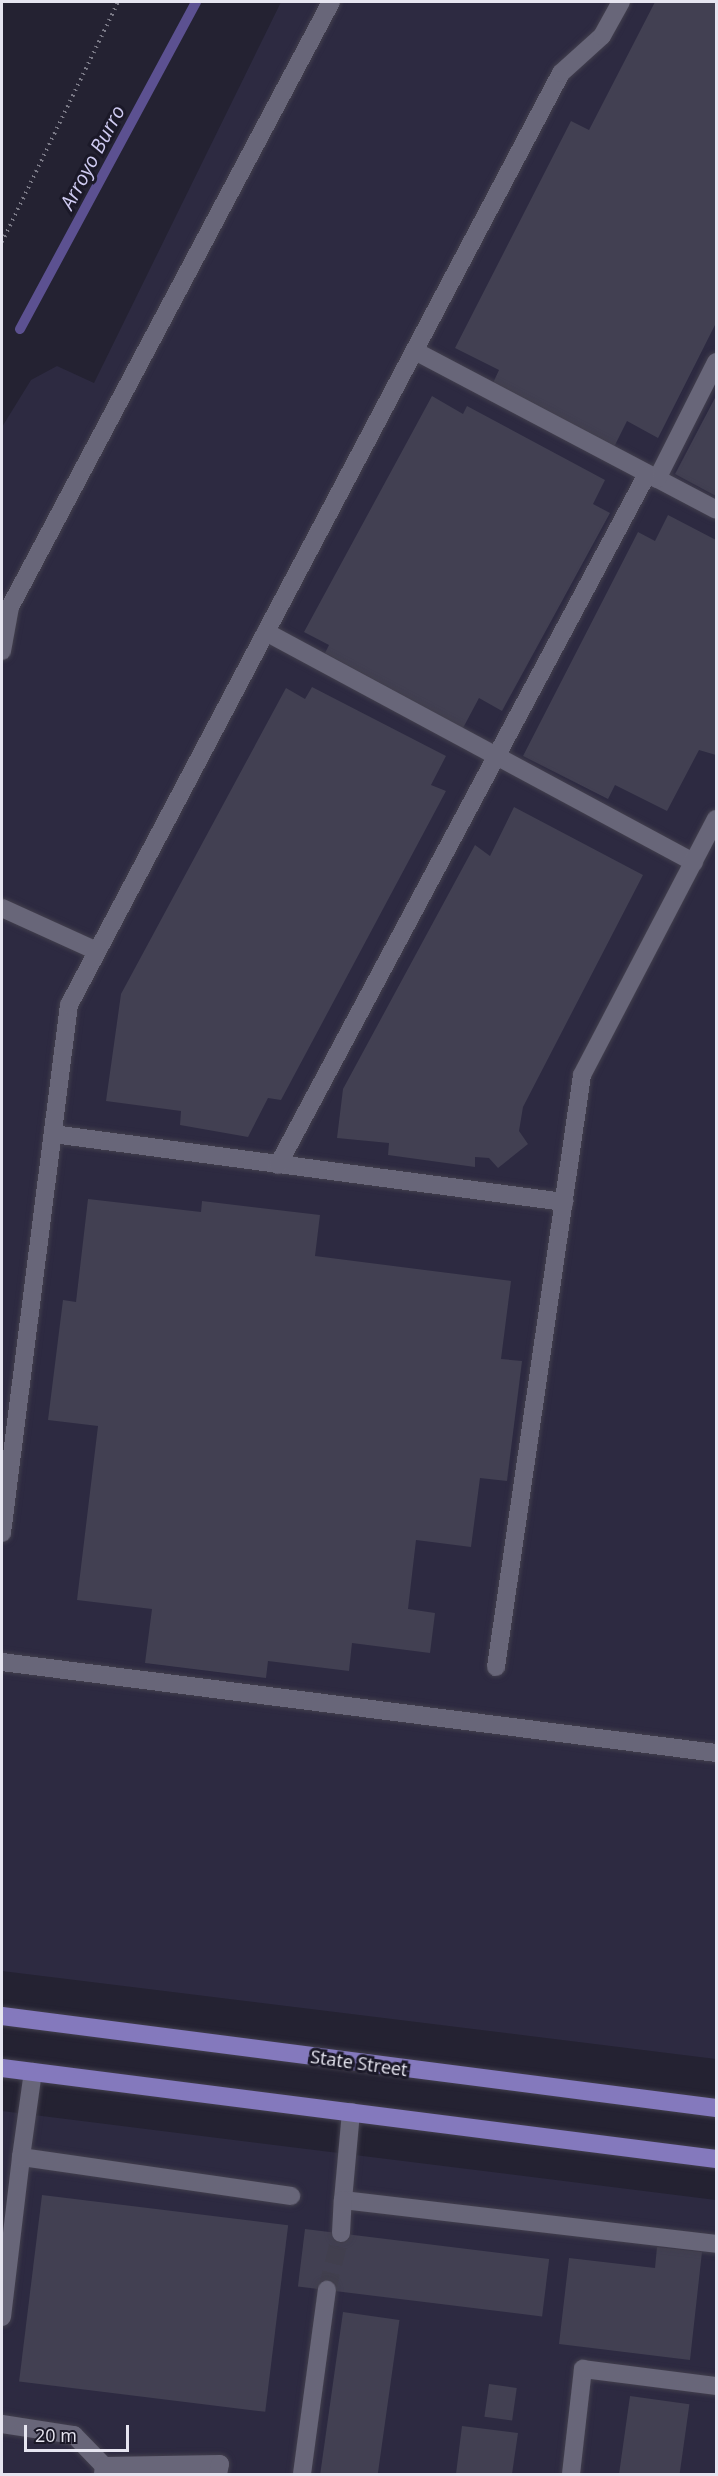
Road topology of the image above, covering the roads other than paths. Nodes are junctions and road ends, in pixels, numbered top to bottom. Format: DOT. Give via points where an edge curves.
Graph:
graph roads {
  1 [pos="331,2"];
  2 [pos="621,2"];
  3 [pos="415,351"];
  4 [pos="717,362"];
  5 [pos="651,477"];
  6 [pos="717,510"];
  7 [pos="266,632"];
  8 [pos="2,651"];
  9 [pos="498,758"];
  10 [pos="717,819"];
  11 [pos="694,862"];
  12 [pos="2,908"];
  13 [pos="97,951"];
  14 [pos="52,1134"];
  15 [pos="278,1165"];
  16 [pos="564,1202"];
  17 [pos="2,1533"];
  18 [pos="2,1662"];
  19 [pos="496,1667"];
  20 [pos="717,1753"];
  21 [pos="2,2016"];
  22 [pos="2,2068"];
  23 [pos="33,2072"];
  24 [pos="717,2108"];
  25 [pos="351,2112"];
  26 [pos="21,2157"];
  27 [pos="717,2159"];
  28 [pos="291,2196"];
  29 [pos="343,2200"];
  30 [pos="341,2233"];
  31 [pos="717,2244"];
  32 [pos="327,2290"];
  33 [pos="2,2317"];
  34 [pos="717,2386"];
  35 [pos="2,2424"];
  36 [pos="104,2470"];
  37 [pos="218,2475"];
  38 [pos="302,2475"];
  39 [pos="571,2475"];
  1 -- 8 [label="street" via="10,607"];
  2 -- 3 [label="street" via="602,36 561,73"];
  3 -- 5 [label="street"];
  3 -- 7 [label="street"];
  4 -- 5 [label="street"];
  5 -- 6 [label="street"];
  5 -- 9 [label="street"];
  7 -- 9 [label="street"];
  7 -- 13 [label="street"];
  9 -- 11 [label="street"];
  9 -- 15 [label="street"];
  10 -- 11 [label="street"];
  11 -- 16 [label="street" via="582,1075"];
  12 -- 13 [label="street"];
  13 -- 14 [label="street" via="69,1005"];
  14 -- 15 [label="street"];
  14 -- 17 [label="street"];
  15 -- 16 [label="street"];
  16 -- 19 [label="street"];
  18 -- 20 [label="street"];
  21 -- 24 [label="main road, State Street"];
  22 -- 23 [label="main road"];
  23 -- 25 [label="main road"];
  23 -- 26 [label="street"];
  25 -- 27 [label="main road"];
  25 -- 29 [label="street"];
  26 -- 28 [label="street"];
  26 -- 33 [label="street"];
  29 -- 30 [label="street"];
  29 -- 31 [label="street"];
  32 -- 38 [label="street"];
  34 -- 39 [label="street" via="583,2369"];
  35 -- 36 [label="street" via="74,2434"];
  36 -- 37 [label="street" via="220,2464"];
}
